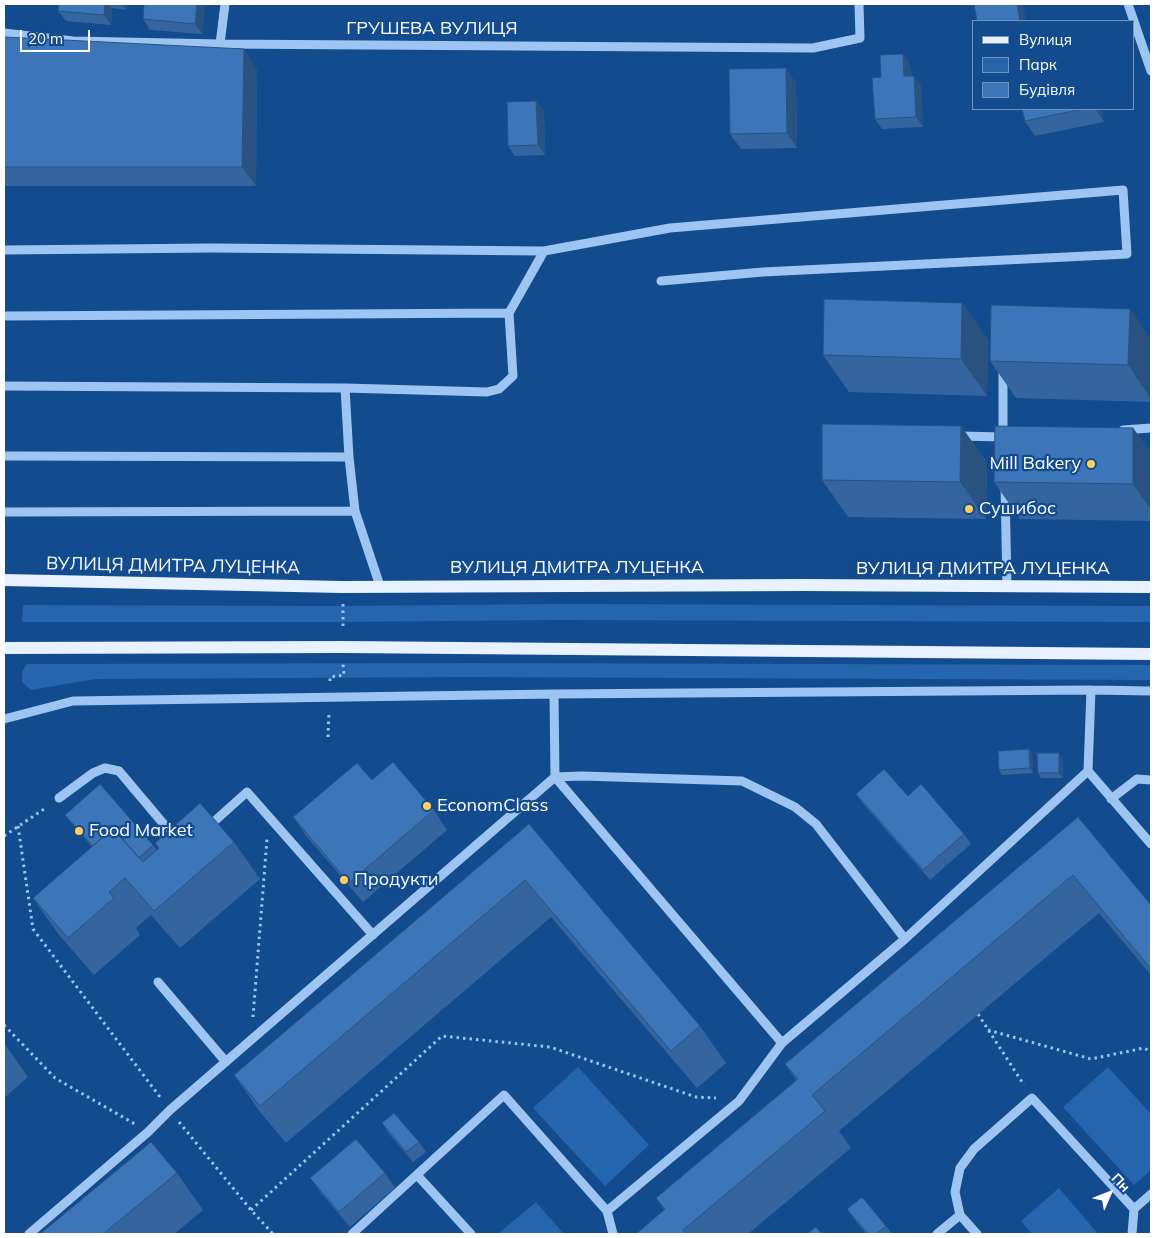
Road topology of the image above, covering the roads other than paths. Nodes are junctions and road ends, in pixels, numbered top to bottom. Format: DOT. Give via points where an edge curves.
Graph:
graph roads {
  1 [pos="225,4"];
  2 [pos="859,4"];
  3 [pos="1128,4"];
  4 [pos="1133,20"];
  5 [pos="1135,24"];
  6 [pos="4,33"];
  7 [pos="220,44"];
  8 [pos="1151,71"];
  9 [pos="4,250"];
  10 [pos="544,252"];
  11 [pos="661,281"];
  12 [pos="509,313"];
  13 [pos="4,316"];
  14 [pos="1003,360"];
  15 [pos="4,386"];
  16 [pos="345,388"];
  17 [pos="1151,428"];
  18 [pos="1112,430"];
  19 [pos="944,436"];
  20 [pos="1003,437"];
  21 [pos="1013,437"];
  22 [pos="1004,447"];
  23 [pos="4,456"];
  24 [pos="349,457"];
  25 [pos="1004,477"];
  26 [pos="355,510"];
  27 [pos="4,512"];
  28 [pos="4,580"];
  29 [pos="380,586"];
  30 [pos="1007,587"];
  31 [pos="1151,587"];
  32 [pos="4,648"];
  33 [pos="1151,654"];
  34 [pos="1091,690"];
  35 [pos="1151,691"];
  36 [pos="554,694"];
  37 [pos="4,719"];
  38 [pos="1088,771"];
  39 [pos="555,777"];
  40 [pos="1151,780"];
  41 [pos="59,798"];
  42 [pos="1111,799"];
  43 [pos="201,834"];
  44 [pos="188,838"];
  45 [pos="1151,844"];
  46 [pos="373,935"];
  47 [pos="905,939"];
  48 [pos="158,982"];
  49 [pos="782,1043"];
  50 [pos="226,1062"];
  51 [pos="417,1175"];
  52 [pos="1151,1194"];
  53 [pos="1134,1208"];
  54 [pos="607,1212"];
  55 [pos="960,1215"];
  56 [pos="29,1234"];
  57 [pos="352,1234"];
  58 [pos="471,1234"];
  59 [pos="613,1234"];
  60 [pos="937,1234"];
  61 [pos="977,1234"];
  62 [pos="1132,1234"];
  1 -- 7 [label="street"];
  2 -- 7 [label="street, ГРУШЕВА ВУЛИЦЯ" via="860,38 813,48"];
  3 -- 4 [label="street"];
  5 -- 8 [label="street"];
  6 -- 7 [label="street, ГРУШЕВА ВУЛИЦЯ" via="72,41"];
  9 -- 10 [label="street" via="212,248"];
  10 -- 11 [label="street" via="670,228 1123,190 1127,254 763,272"];
  10 -- 12 [label="street"];
  12 -- 13 [label="street"];
  12 -- 16 [label="street" via="513,376 499,390"];
  14 -- 20 [label="street"];
  15 -- 16 [label="street"];
  16 -- 24 [label="street"];
  17 -- 18 [label="street"];
  19 -- 20 [label="street"];
  20 -- 21 [label="street"];
  20 -- 22 [label="street"];
  23 -- 24 [label="street"];
  24 -- 26 [label="street"];
  25 -- 30 [label="street"];
  26 -- 27 [label="street"];
  26 -- 29 [label="street"];
  28 -- 29 [label="main road, ВУЛИЦЯ ДМИТРА ЛУЦЕНКА"];
  29 -- 30 [label="main road, ВУЛИЦЯ ДМИТРА ЛУЦЕНКА"];
  30 -- 31 [label="main road, ВУЛИЦЯ ДМИТРА ЛУЦЕНКА"];
  32 -- 33 [label="main road" via="343,647"];
  34 -- 35 [label="street"];
  34 -- 36 [label="street"];
  34 -- 38 [label="street"];
  36 -- 37 [label="street" via="73,701"];
  36 -- 39 [label="street"];
  38 -- 42 [label="street"];
  38 -- 47 [label="street"];
  39 -- 46 [label="street"];
  39 -- 47 [label="street" via="742,781 795,807 816,824"];
  39 -- 49 [label="street"];
  40 -- 42 [label="street" via="1138,779"];
  41 -- 44 [label="street" via="93,773 105,768 119,771 167,828"];
  42 -- 45 [label="street"];
  43 -- 46 [label="street" via="247,792"];
  46 -- 50 [label="street"];
  47 -- 49 [label="street"];
  48 -- 50 [label="street"];
  49 -- 54 [label="street" via="739,1100"];
  50 -- 56 [label="street"];
  51 -- 54 [label="street" via="504,1095"];
  51 -- 57 [label="street"];
  51 -- 58 [label="street"];
  52 -- 53 [label="street"];
  53 -- 55 [label="street" via="1032,1098 974,1149 960,1168 955,1192"];
  53 -- 62 [label="street"];
  54 -- 59 [label="street"];
  55 -- 60 [label="street"];
  55 -- 61 [label="street"];
}
